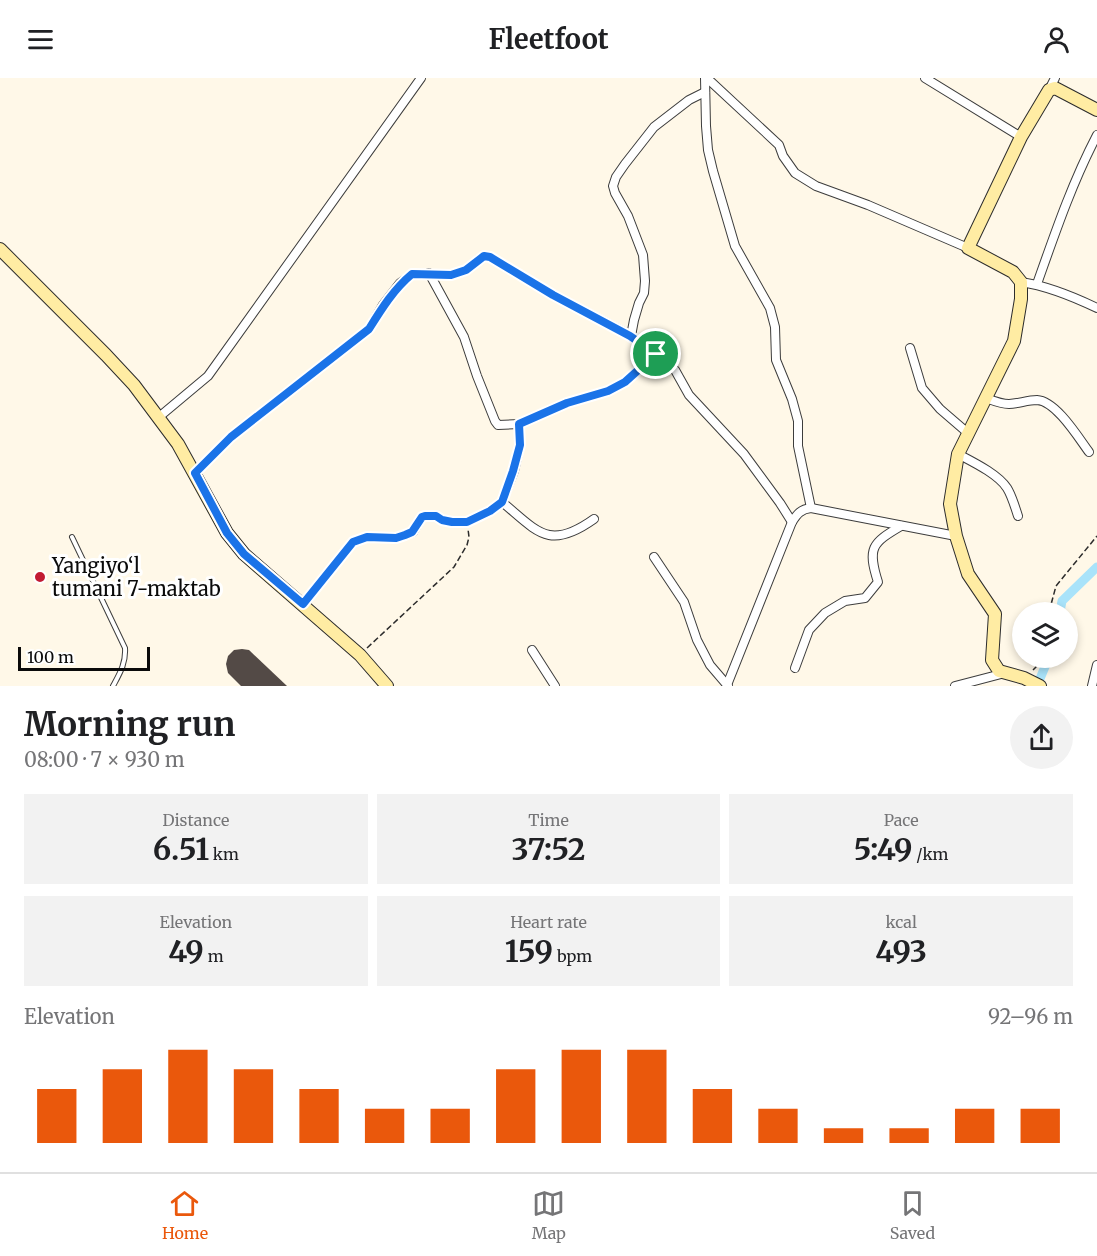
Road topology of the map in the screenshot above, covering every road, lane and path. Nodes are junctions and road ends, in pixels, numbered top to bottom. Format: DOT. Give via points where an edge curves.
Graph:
graph roads {
  1 [pos="422,78"];
  2 [pos="706,78"];
  3 [pos="926,78"];
  4 [pos="1055,78"];
  5 [pos="1049,90"];
  6 [pos="705,92"];
  7 [pos="1097,110"];
  8 [pos="1097,135"];
  9 [pos="1021,137"];
  10 [pos="968,248"];
  11 [pos="0,249"];
  12 [pos="429,273"];
  13 [pos="1021,282"];
  14 [pos="1037,284"];
  15 [pos="1097,308"];
  16 [pos="630,336"];
  17 [pos="910,348"];
  18 [pos="656,354"];
  19 [pos="986,398"];
  20 [pos="264,411"];
  21 [pos="159,417"];
  22 [pos="519,424"];
  23 [pos="969,434"];
  24 [pos="1089,452"];
  25 [pos="958,454"];
  26 [pos="195,473"];
  27 [pos="502,502"];
  28 [pos="811,508"];
  29 [pos="1018,516"];
  30 [pos="594,519"];
  31 [pos="467,522"];
  32 [pos="792,522"];
  33 [pos="901,526"];
  34 [pos="956,536"];
  35 [pos="1097,536"];
  36 [pos="72,537"];
  37 [pos="353,542"];
  38 [pos="654,557"];
  39 [pos="1051,602"];
  40 [pos="303,604"];
  41 [pos="532,650"];
  42 [pos="360,655"];
  43 [pos="1097,665"];
  44 [pos="795,668"];
  45 [pos="1035,668"];
  46 [pos="1005,672"];
  47 [pos="1024,678"];
  48 [pos="727,685"];
  49 [pos="113,686"];
  50 [pos="387,686"];
  51 [pos="555,686"];
  52 [pos="956,686"];
  53 [pos="1041,686"];
  54 [pos="1092,686"];
  1 -- 21 [label="street" via="208,376"];
  2 -- 6 [label="street"];
  2 -- 10 [label="street" via="779,146 795,173 816,186"];
  3 -- 9 [label="street"];
  4 -- 5 [label="street"];
  5 -- 7 [label="street" via="1055,88"];
  5 -- 9 [label="street"];
  6 -- 16 [label="street" via="654,127 613,186 643,255 644,294"];
  6 -- 28 [label="street" via="712,171 735,246 770,308 776,360 798,421 798,446"];
  8 -- 14 [label="street" via="1062,211"];
  9 -- 10 [label="street"];
  10 -- 13 [label="street" via="1013,272"];
  11 -- 21 [label="street" via="106,355"];
  12 -- 16 [label="street" via="451,275 466,270 482,257 490,257"];
  12 -- 20 [label="street" via="412,274 400,284 369,329"];
  12 -- 22 [label="street" via="464,337 495,421 498,425"];
  13 -- 14 [label="street"];
  13 -- 19 [label="street" via="1014,341"];
  14 -- 15 [label="street"];
  16 -- 18 [label="street"];
  17 -- 23 [label="street" via="922,388"];
  18 -- 22 [label="street" via="625,382 608,391 567,403"];
  18 -- 32 [label="street" via="675,370 689,395 744,454"];
  19 -- 23 [label="street"];
  19 -- 24 [label="street" via="1011,404 1040,400 1048,404"];
  20 -- 26 [label="path"];
  21 -- 26 [label="street"];
  22 -- 27 [label="street" via="520,445"];
  23 -- 25 [label="street"];
  25 -- 29 [label="street" via="1007,487"];
  25 -- 34 [label="street" via="950,504"];
  26 -- 40 [label="street" via="227,533 244,554"];
  27 -- 30 [label="street" via="541,534 566,534"];
  27 -- 31 [label="street"];
  28 -- 32 [label="street" via="798,513"];
  28 -- 33 [label="street"];
  31 -- 37 [label="street" via="425,516 405,535 367,537"];
  31 -- 42 [label="path" via="467,545 454,567"];
  32 -- 48 [label="street"];
  33 -- 34 [label="street"];
  33 -- 44 [label="street" via="880,538 873,548 878,582 865,598 845,601 825,612 809,630"];
  34 -- 46 [label="street" via="968,573 995,614 992,660 999,671"];
  35 -- 39 [label="path" via="1056,586"];
  36 -- 49 [label="lane" via="126,648 123,668"];
  37 -- 40 [label="path"];
  38 -- 48 [label="street" via="684,602 710,666"];
  40 -- 42 [label="street"];
  41 -- 51 [label="street"];
  42 -- 50 [label="street"];
  43 -- 54 [label="street"];
  45 -- 47 [label="path"];
  46 -- 47 [label="street"];
  46 -- 52 [label="street"];
  47 -- 53 [label="street"];
}
